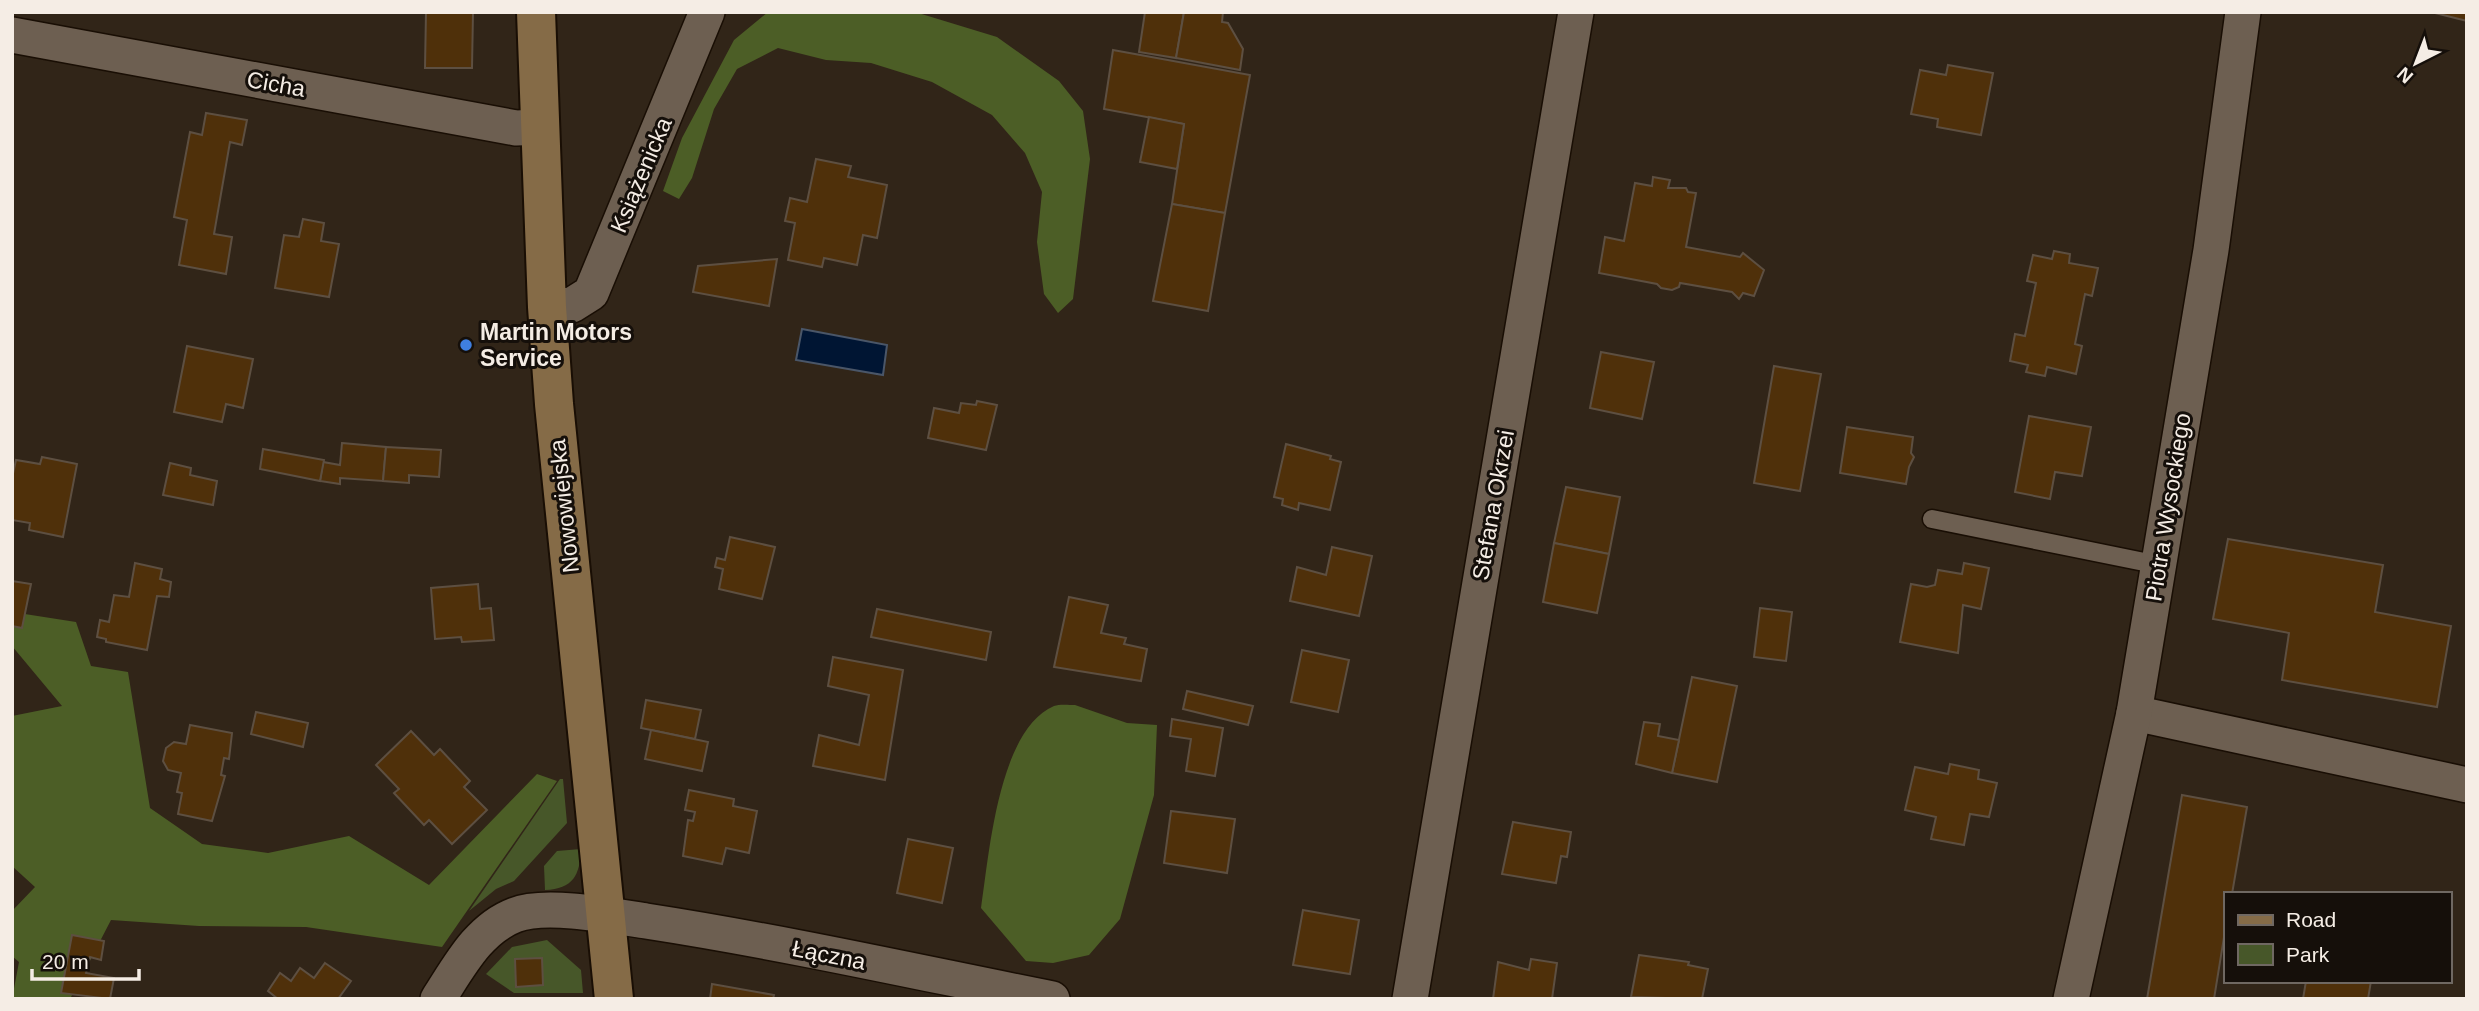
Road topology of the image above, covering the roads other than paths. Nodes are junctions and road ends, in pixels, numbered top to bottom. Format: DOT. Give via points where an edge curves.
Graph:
graph roads {
  1 [pos="536,12"];
  2 [pos="707,12"];
  3 [pos="1576,12"];
  4 [pos="2243,12"];
  5 [pos="12,35"];
  6 [pos="540,127"];
  7 [pos="547,307"];
  8 [pos="1932,519"];
  9 [pos="2158,565"];
  10 [pos="2134,713"];
  11 [pos="2467,785"];
  12 [pos="605,914"];
  13 [pos="438,999"];
  14 [pos="614,999"];
  15 [pos="1052,999"];
  16 [pos="1410,999"];
  17 [pos="2071,999"];
  1 -- 6 [label="street, Nowowiejska"];
  2 -- 7 [label="street, Książenicka" via="591,293 572,305"];
  3 -- 16 [label="street, Stefana Okrzei"];
  4 -- 9 [label="street, Piotra Wysockiego" via="2211,250"];
  5 -- 6 [label="street, Cicha" via="516,128"];
  6 -- 7 [label="street, Nowowiejska"];
  7 -- 12 [label="street, Nowowiejska"];
  8 -- 9 [label="lane"];
  9 -- 10 [label="street, Piotra Wysockiego"];
  10 -- 11 [label="street"];
  10 -- 17 [label="street, Piotra Wysockiego"];
  12 -- 13 [label="street, Łączna" via="532,910 505,919 479,939"];
  12 -- 14 [label="street, Nowowiejska"];
  12 -- 15 [label="street, Łączna"];
}
